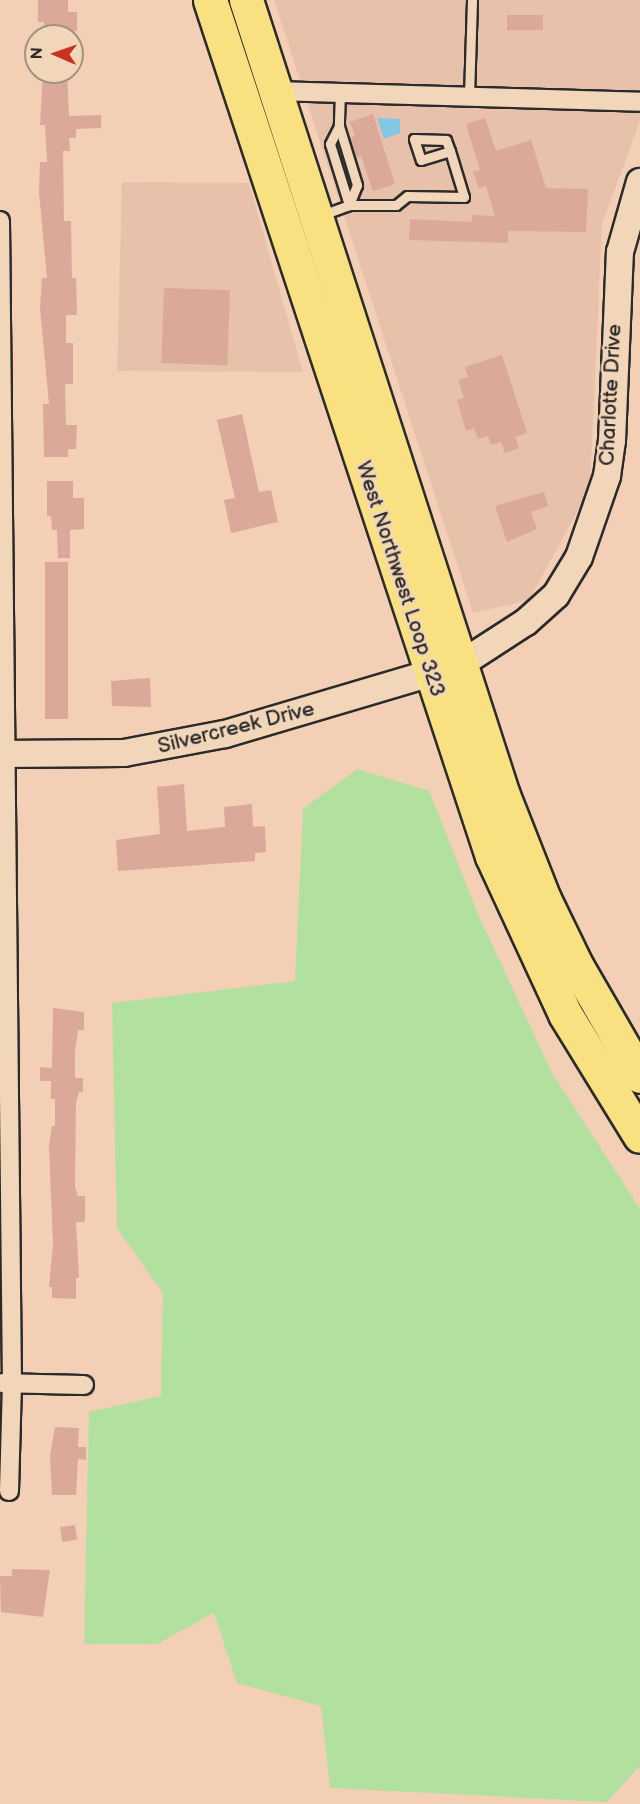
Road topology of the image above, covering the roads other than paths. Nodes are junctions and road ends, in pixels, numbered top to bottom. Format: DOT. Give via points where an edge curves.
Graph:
graph roads {
  1 [pos="210,0"];
  2 [pos="226,0"];
  3 [pos="246,0"];
  4 [pos="472,0"];
  5 [pos="275,91"];
  6 [pos="340,92"];
  7 [pos="469,96"];
  8 [pos="640,102"];
  9 [pos="339,126"];
  10 [pos="450,151"];
  11 [pos="640,182"];
  12 [pos="349,205"];
  13 [pos="316,217"];
  14 [pos="0,221"];
  15 [pos="1,336"];
  16 [pos="446,669"];
  17 [pos="3,754"];
  18 [pos="640,1076"];
  19 [pos="640,1136"];
  20 [pos="6,1383"];
  21 [pos="84,1385"];
  22 [pos="9,1491"];
  1 -- 16 [label="highway, West Northwest Loop 323"];
  2 -- 5 [label="highway" via="254,90"];
  3 -- 5 [label="highway, West Northwest Loop 323"];
  4 -- 7 [label="lane"];
  5 -- 6 [label="street"];
  5 -- 13 [label="highway, West Northwest Loop 323"];
  6 -- 7 [label="street"];
  6 -- 9 [label="lane"];
  7 -- 8 [label="street"];
  9 -- 12 [label="lane" via="357,185"];
  9 -- 12 [label="lane" via="330,144"];
  10 -- 12 [label="lane" via="464,197 407,196 396,205"];
  11 -- 16 [label="street, Charlotte Drive" via="620,252 612,441 596,516 579,557 556,595 526,622"];
  12 -- 13 [label="lane"];
  13 -- 16 [label="highway, West Northwest Loop 323"];
  14 -- 15 [label="street"];
  15 -- 17 [label="street"];
  16 -- 17 [label="street, Silvercreek Drive" via="166,748 105,754"];
  16 -- 18 [label="highway, West Northwest Loop 323" via="503,795 544,899 592,996"];
  16 -- 19 [label="highway, West Northwest Loop 323" via="492,856 525,936 564,1014"];
  17 -- 20 [label="street"];
  20 -- 21 [label="street"];
  20 -- 22 [label="street"];
}
